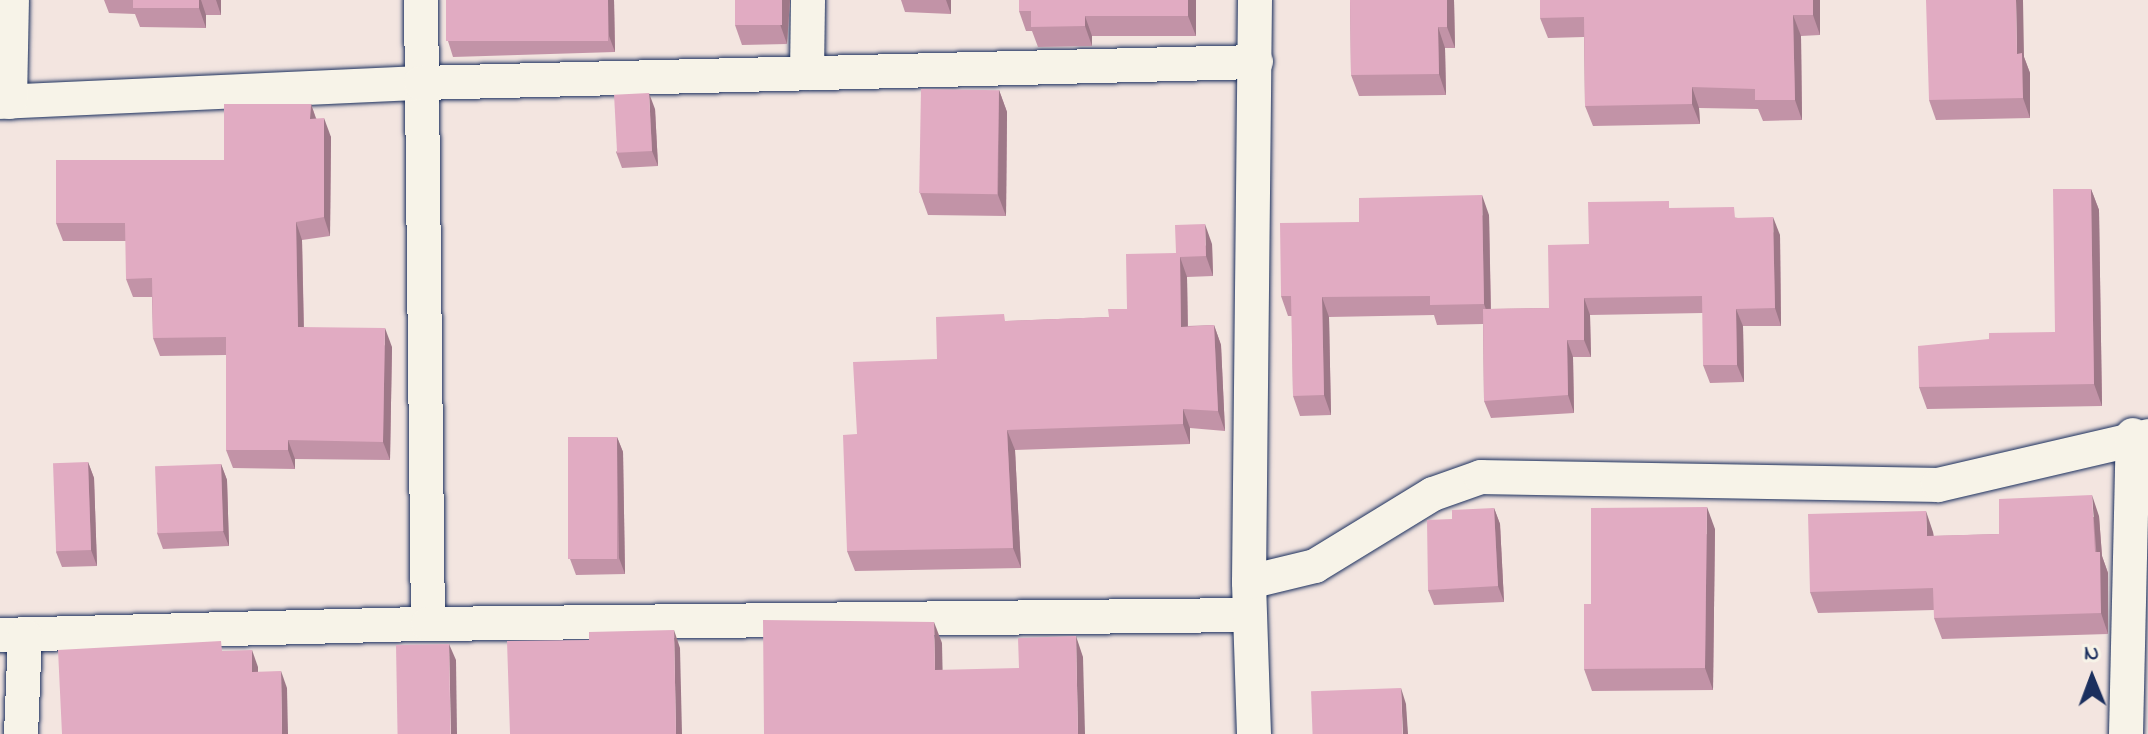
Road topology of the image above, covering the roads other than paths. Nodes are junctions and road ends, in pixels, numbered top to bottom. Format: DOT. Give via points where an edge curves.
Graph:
graph roads {
  1 [pos="12,0"];
  2 [pos="421,0"];
  3 [pos="808,0"];
  4 [pos="1255,0"];
  5 [pos="1256,62"];
  6 [pos="807,73"];
  7 [pos="421,83"];
  8 [pos="5,102"];
  9 [pos="2141,436"];
  10 [pos="1249,599"];
  11 [pos="428,624"];
  12 [pos="12,635"];
  13 [pos="21,734"];
  14 [pos="1254,734"];
  15 [pos="2126,734"];
  1 -- 8 [label="street"];
  2 -- 7 [label="street"];
  3 -- 6 [label="street"];
  4 -- 5 [label="street"];
  5 -- 6 [label="street"];
  5 -- 10 [label="street"];
  6 -- 7 [label="street"];
  7 -- 8 [label="street"];
  7 -- 11 [label="street"];
  9 -- 10 [label="street" via="1938,485 1481,477 1433,494 1315,566"];
  9 -- 15 [label="street"];
  10 -- 11 [label="street"];
  10 -- 14 [label="street"];
  11 -- 12 [label="street"];
  12 -- 13 [label="street"];
}
